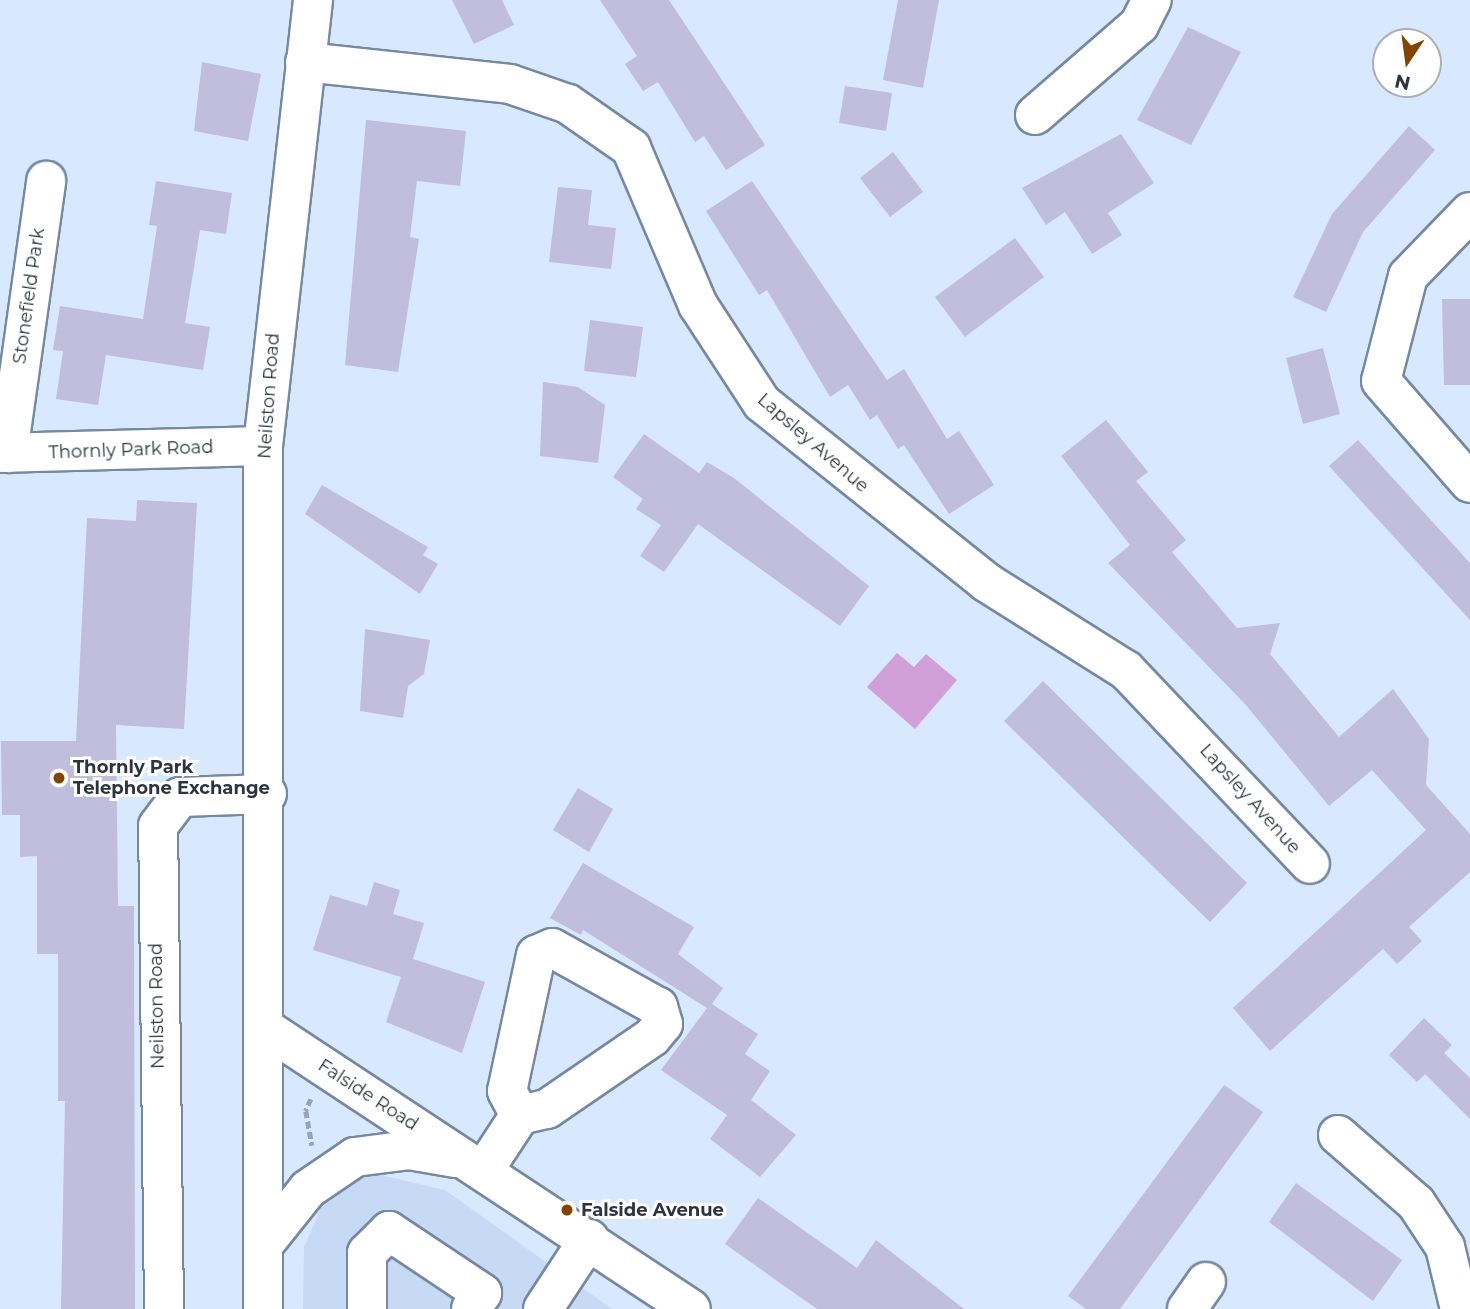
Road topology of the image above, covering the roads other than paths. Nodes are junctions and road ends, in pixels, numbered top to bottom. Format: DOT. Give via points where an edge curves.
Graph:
graph roads {
  1 [pos="313,0"];
  2 [pos="1152,0"];
  3 [pos="305,62"];
  4 [pos="1035,115"];
  5 [pos="46,181"];
  6 [pos="1470,212"];
  7 [pos="263,446"];
  8 [pos="4,453"];
  9 [pos="1470,483"];
  10 [pos="267,794"];
  11 [pos="1310,864"];
  12 [pos="265,1028"];
  13 [pos="520,1115"];
  14 [pos="1338,1135"];
  15 [pos="477,1165"];
  16 [pos="589,1239"];
  17 [pos="264,1244"];
  18 [pos="164,1309"];
  19 [pos="263,1309"];
  20 [pos="367,1309"];
  21 [pos="471,1309"];
  22 [pos="543,1309"];
  23 [pos="691,1309"];
  24 [pos="1460,1309"];
  1 -- 3 [label="street, Neilston Road"];
  2 -- 4 [label="street" via="1139,25"];
  3 -- 7 [label="street, Neilston Road"];
  3 -- 11 [label="street, Lapsley Avenue" via="510,85 569,104 631,148 698,305 762,403 986,582 1126,670"];
  5 -- 8 [label="street, Stonefield Park"];
  6 -- 9 [label="street" via="1408,276 1381,381"];
  7 -- 8 [label="street, Thornly Park Road"];
  7 -- 10 [label="street, Neilston Road"];
  10 -- 12 [label="street, Neilston Road"];
  10 -- 18 [label="street, Neilston Road" via="180,797 158,826"];
  12 -- 15 [label="street, Falside Road"];
  12 -- 17 [label="street, Neilston Road"];
  13 -- 13 [label="street" via="547,1109 652,1037 663,1024 658,1007 552,948 536,955 507,1091"];
  13 -- 15 [label="street"];
  14 -- 24 [label="street" via="1416,1203 1445,1247"];
  15 -- 16 [label="street, Falside Road"];
  15 -- 17 [label="street, Falside Road" via="377,1151 319,1180"];
  16 -- 22 [label="street"];
  16 -- 23 [label="street, Falside Road"];
  17 -- 19 [label="street, Neilston Road"];
  20 -- 21 [label="street" via="367,1253 389,1231 482,1293"];
}
